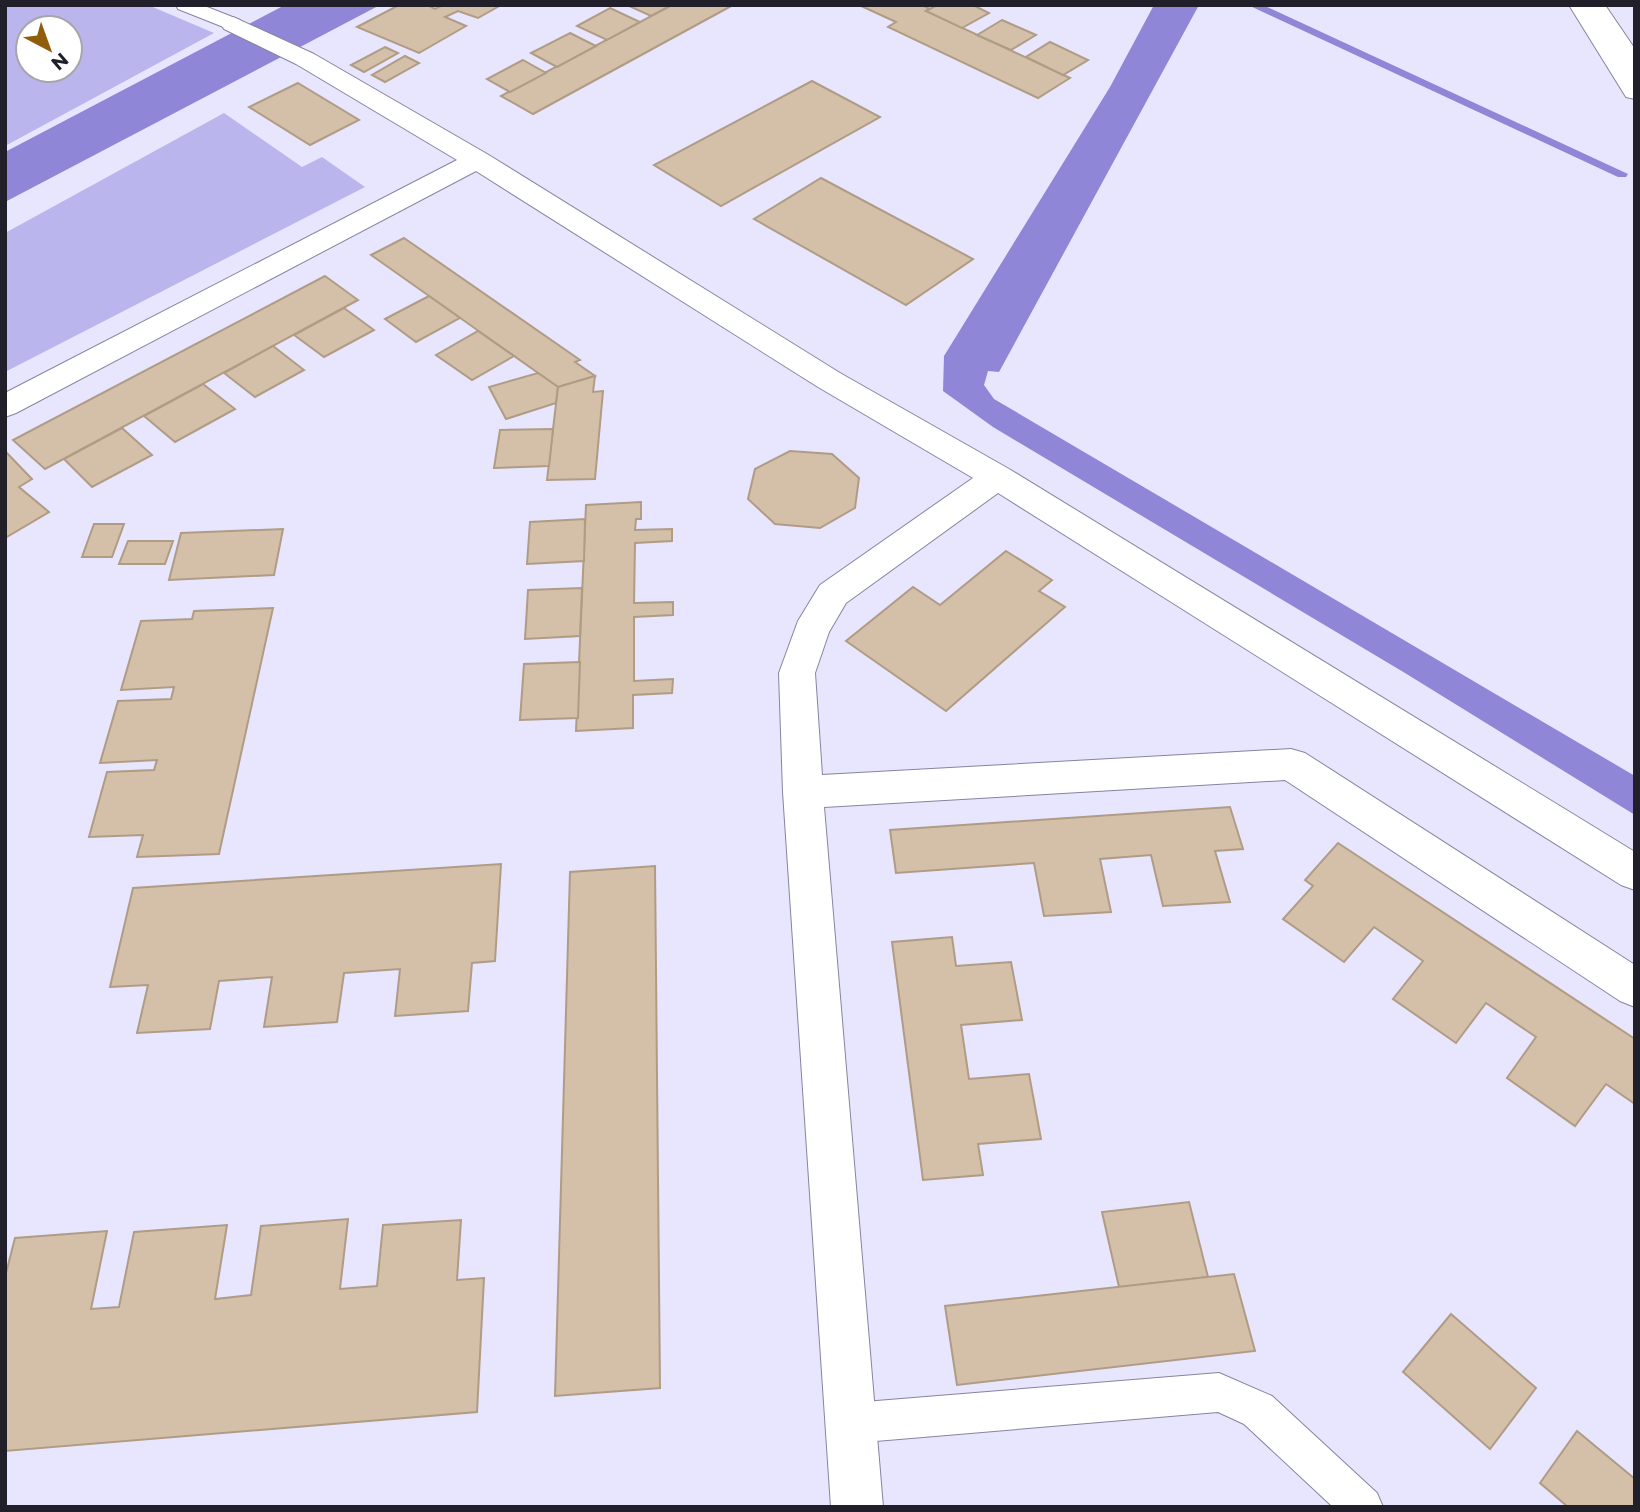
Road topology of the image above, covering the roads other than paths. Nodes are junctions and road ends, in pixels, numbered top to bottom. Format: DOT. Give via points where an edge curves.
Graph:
graph roads {
  1 [pos="185,5"];
  2 [pos="1581,5"];
  3 [pos="1593,5"];
  4 [pos="233,24"];
  5 [pos="1635,69"];
  6 [pos="1635,91"];
  7 [pos="477,160"];
  8 [pos="5,406"];
  9 [pos="997,477"];
  10 [pos="803,792"];
  11 [pos="1635,873"];
  12 [pos="1635,988"];
  13 [pos="852,1423"];
  14 [pos="858,1507"];
  15 [pos="1363,1507"];
  1 -- 4 [label="lane"];
  2 -- 6 [label="street"];
  3 -- 5 [label="street"];
  4 -- 7 [label="street" via="305,60"];
  7 -- 8 [label="street"];
  7 -- 9 [label="street" via="829,380"];
  9 -- 10 [label="street" via="833,593 811,631 797,673"];
  9 -- 11 [label="street"];
  10 -- 12 [label="street" via="1291,764"];
  10 -- 13 [label="street"];
  13 -- 14 [label="street"];
  13 -- 15 [label="lane" via="1219,1392 1258,1410"];
}
